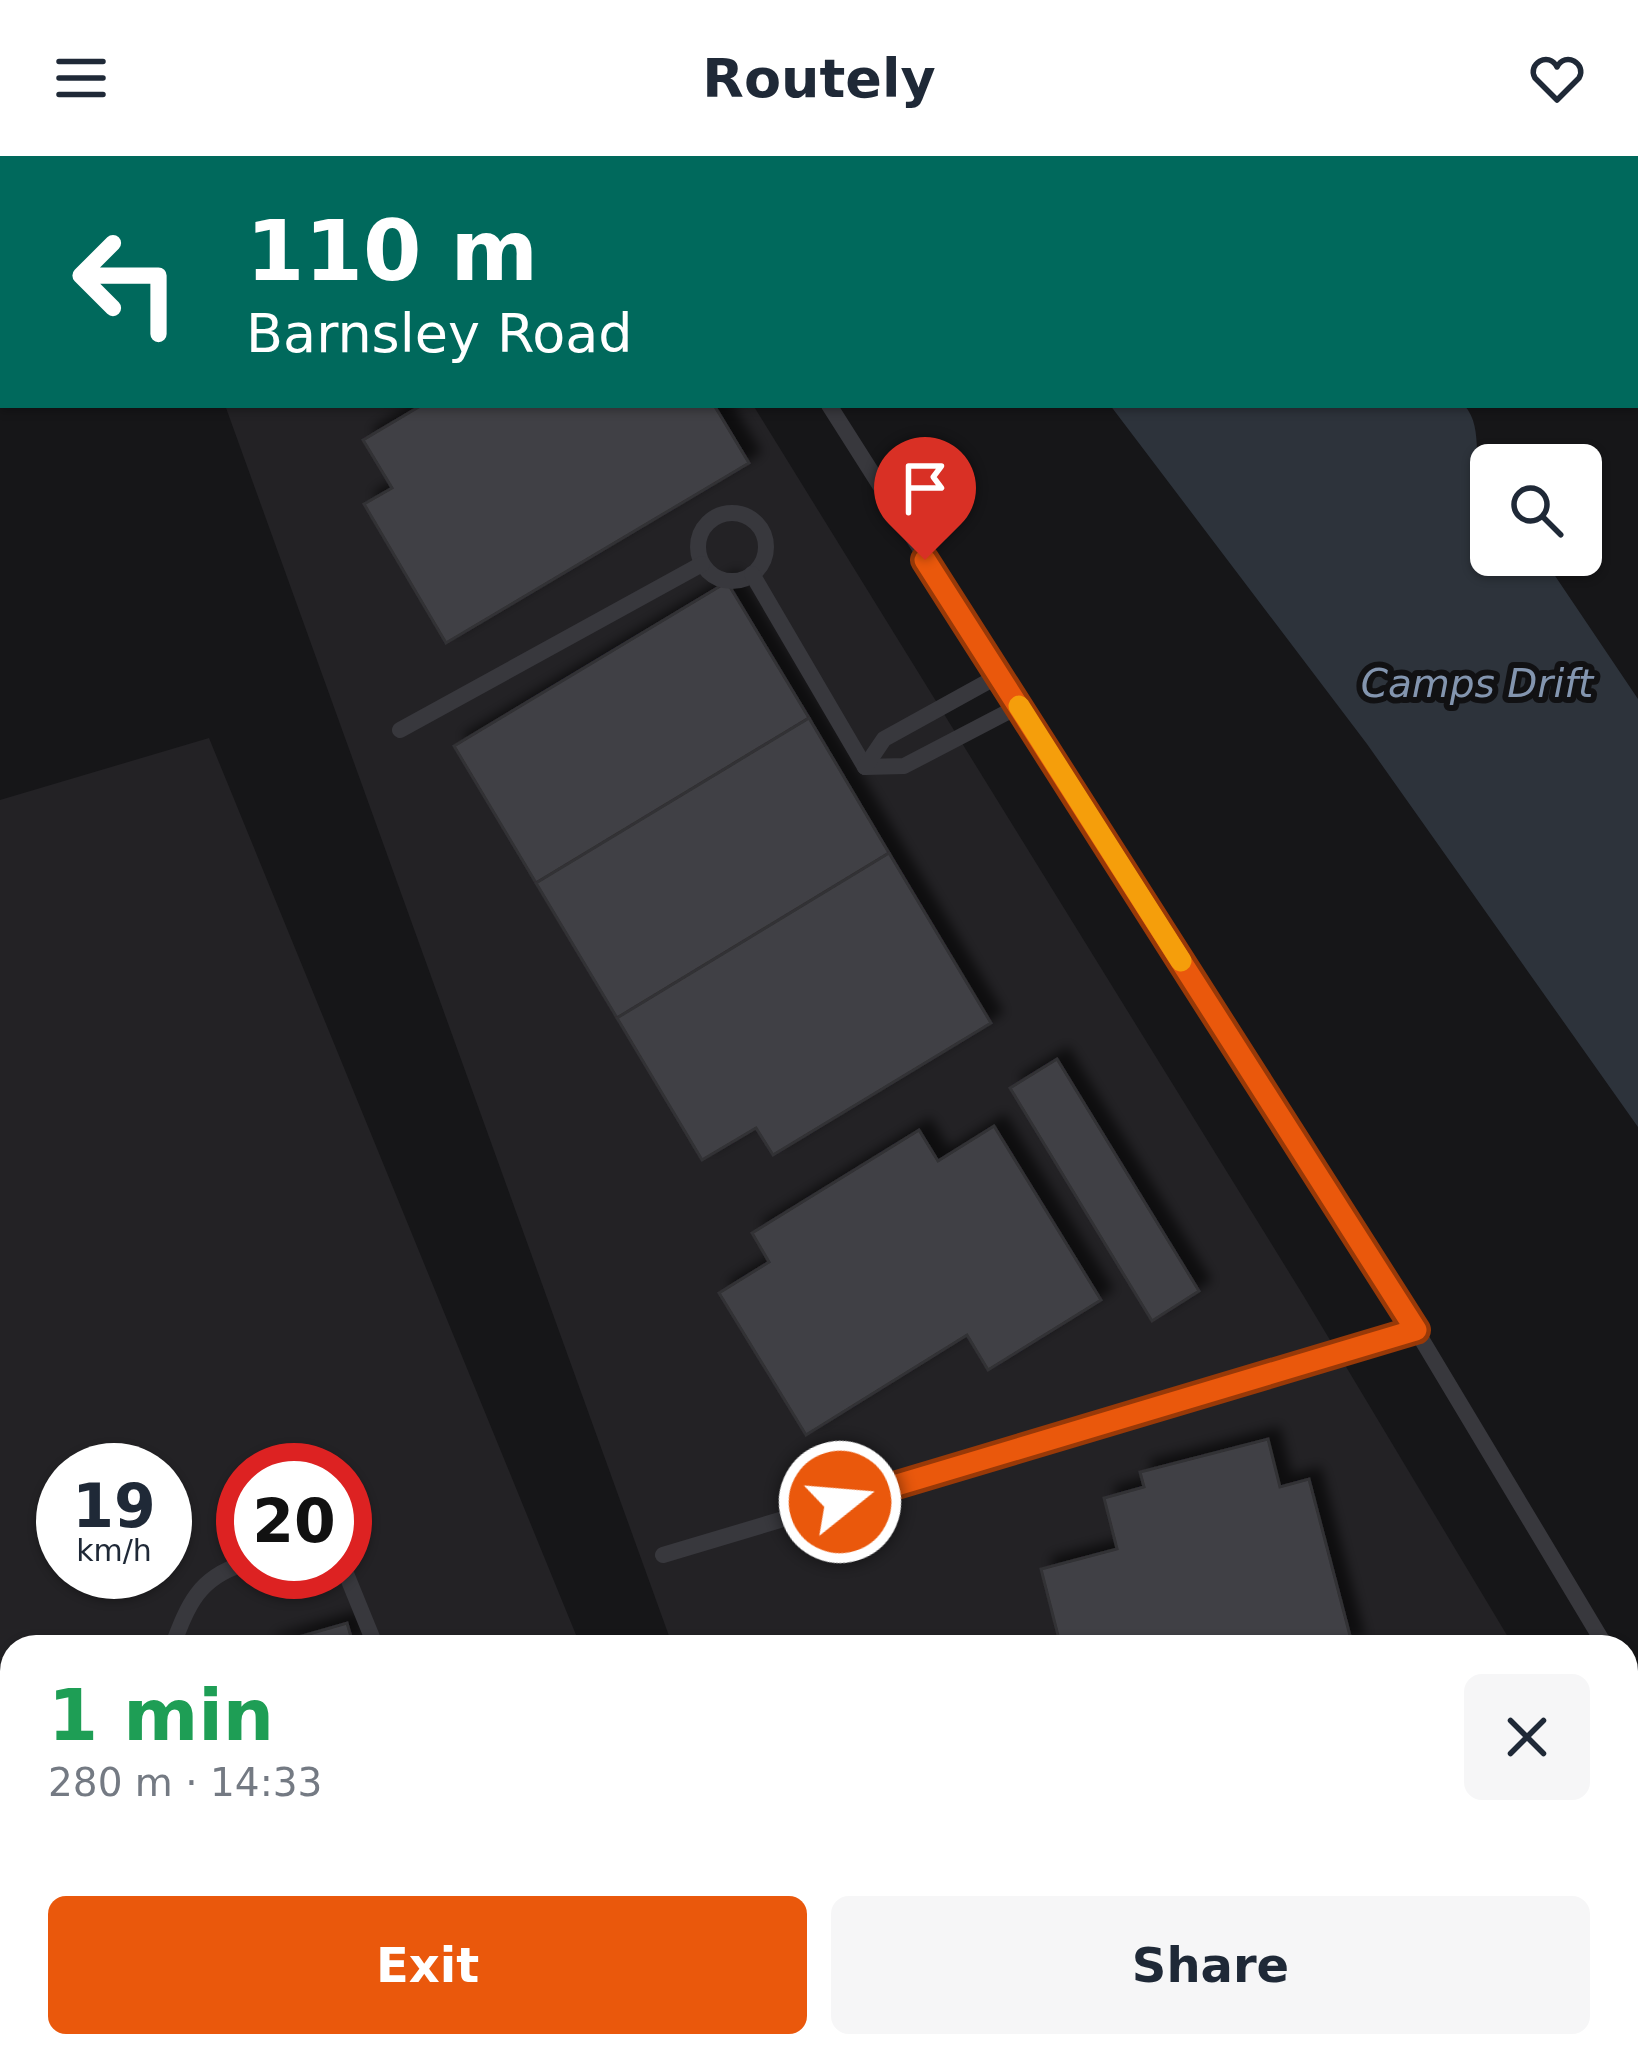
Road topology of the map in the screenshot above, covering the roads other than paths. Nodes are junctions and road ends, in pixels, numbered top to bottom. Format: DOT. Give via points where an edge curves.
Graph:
graph roads {
  1 [pos="831,408"];
  2 [pos="702,564"];
  3 [pos="752,574"];
  4 [pos="998,676"];
  5 [pos="1019,706"];
  6 [pos="400,730"];
  7 [pos="866,767"];
  8 [pos="1416,1330"];
  9 [pos="663,1555"];
  10 [pos="216,1573"];
  11 [pos="356,1599"];
  12 [pos="177,1635"];
  13 [pos="371,1635"];
  14 [pos="1599,1635"];
  1 -- 4 [label="lane"];
  2 -- 3 [label="lane" via="724,580"];
  2 -- 3 [label="lane" via="705,525 739,513 765,538"];
  2 -- 6 [label="lane"];
  3 -- 7 [label="lane"];
  4 -- 5 [label="lane"];
  4 -- 7 [label="lane" via="884,739"];
  5 -- 7 [label="lane" via="904,766"];
  5 -- 8 [label="lane"];
  8 -- 9 [label="lane"];
  8 -- 14 [label="lane"];
  10 -- 12 [label="lane" via="196,1590"];
  11 -- 13 [label="lane"];
}
